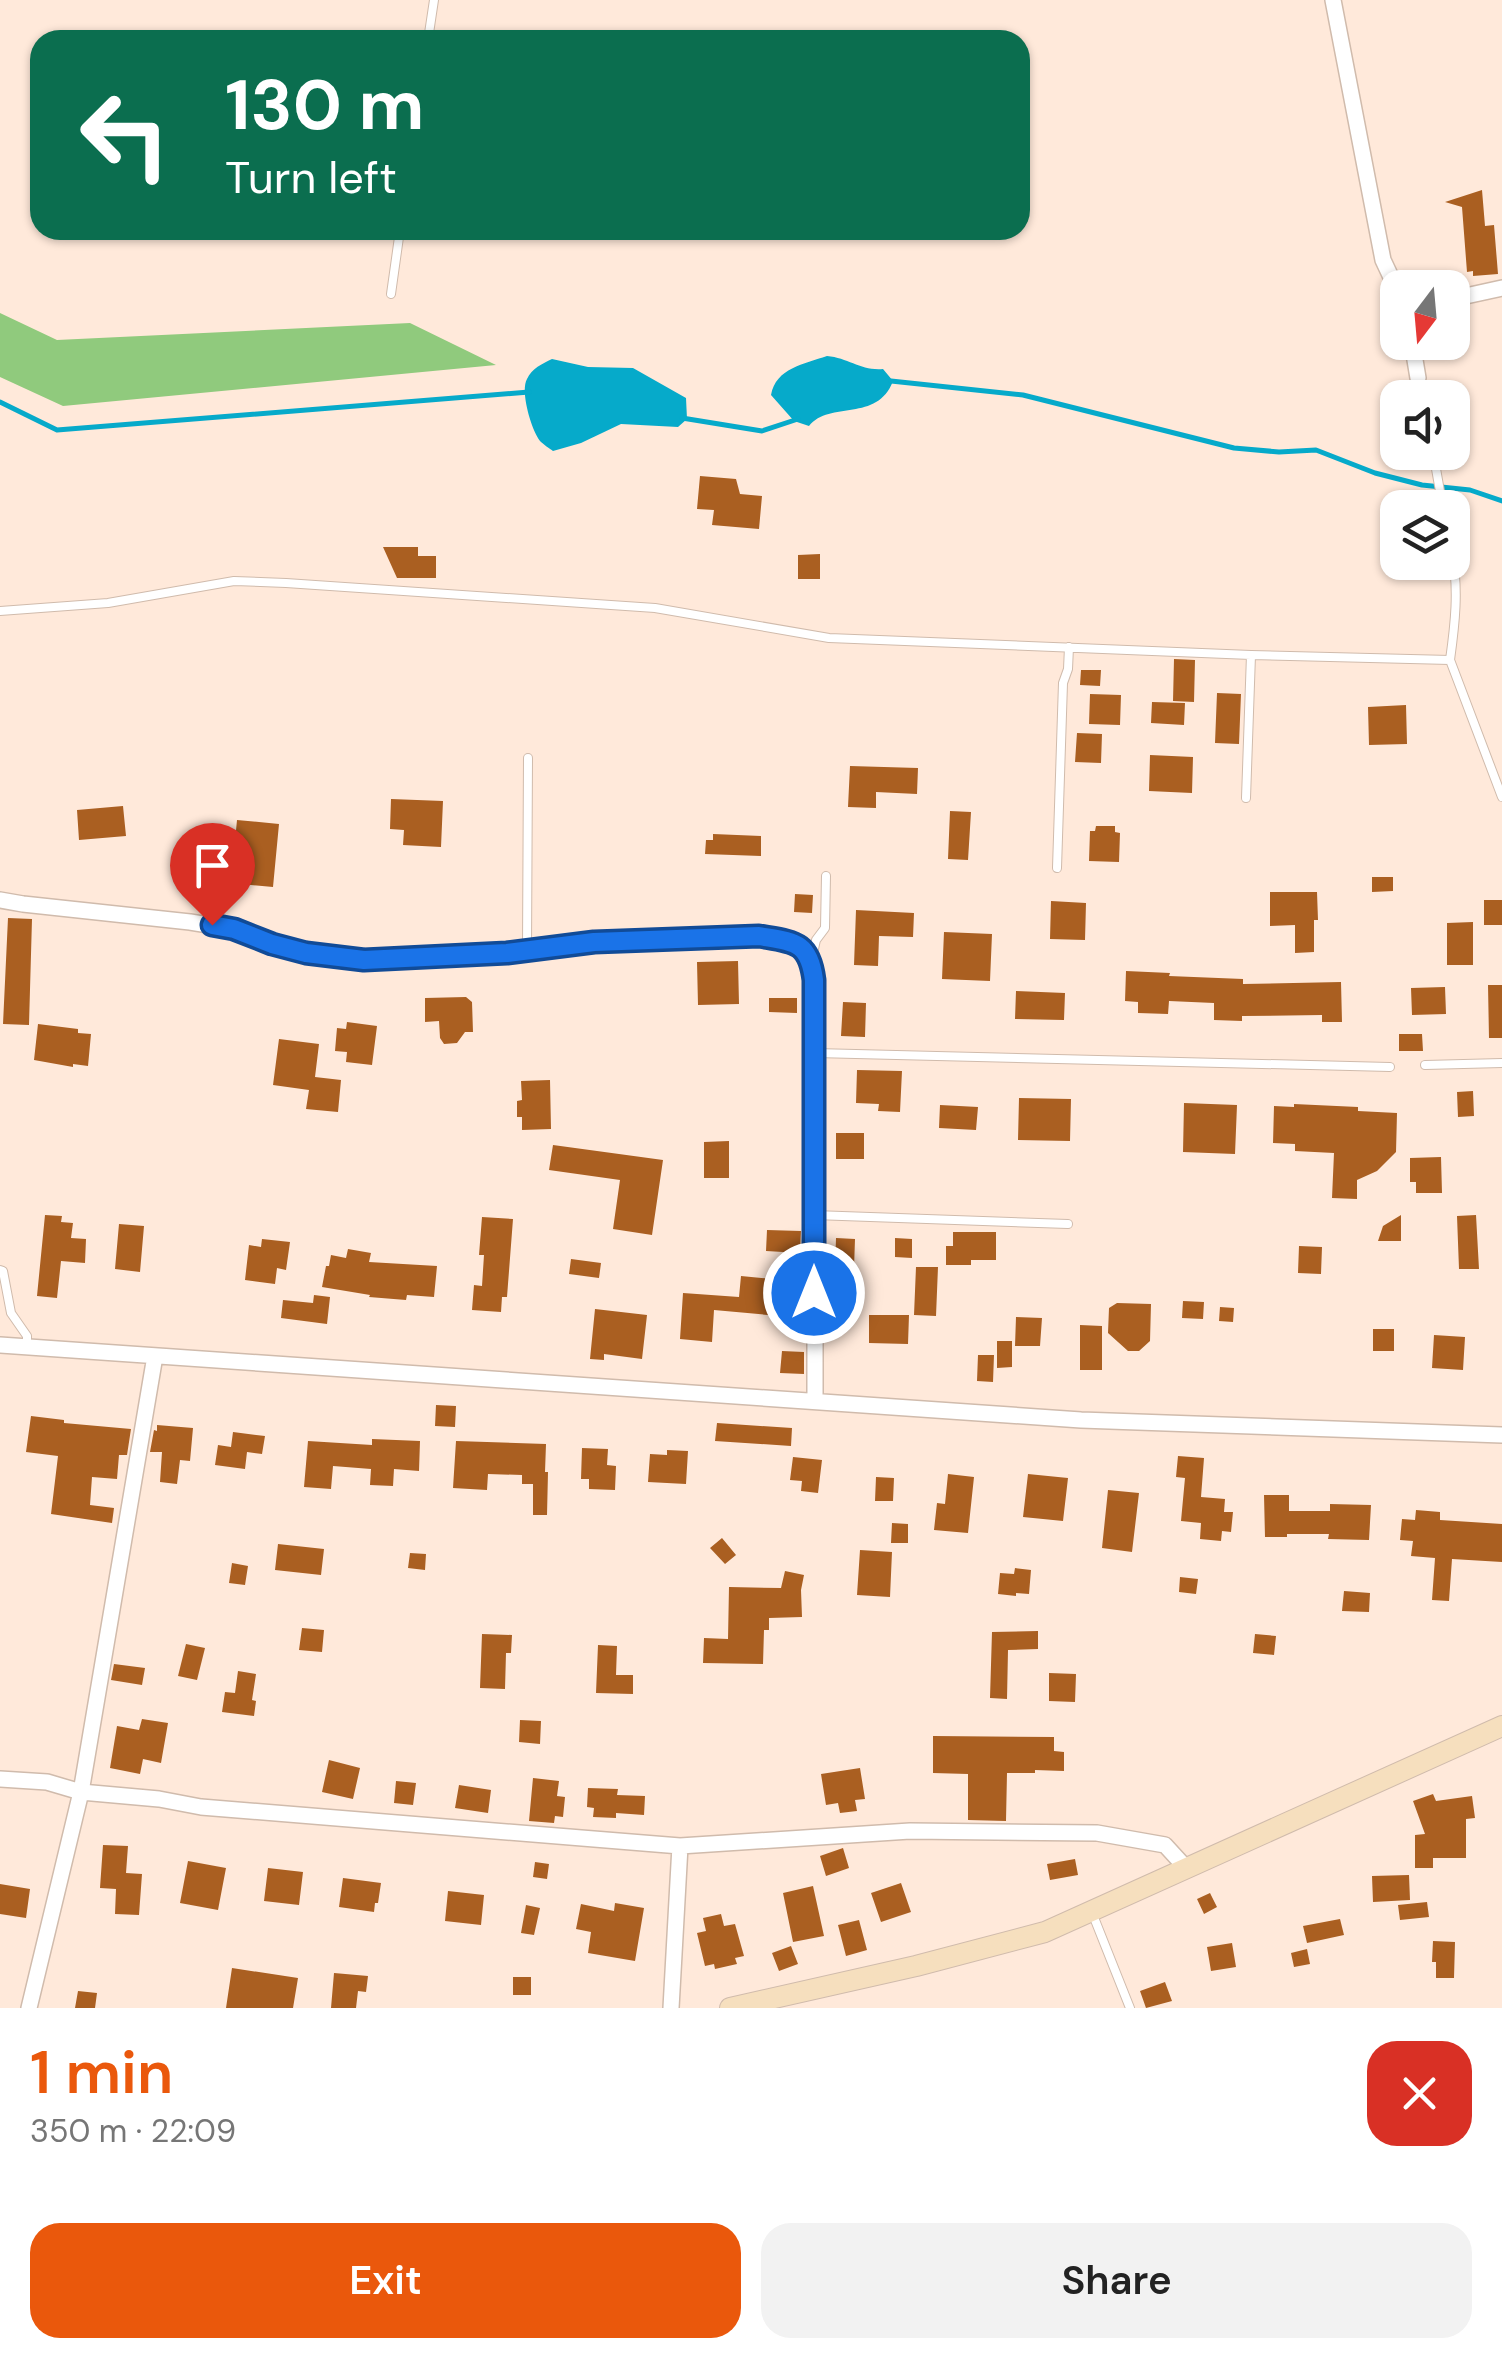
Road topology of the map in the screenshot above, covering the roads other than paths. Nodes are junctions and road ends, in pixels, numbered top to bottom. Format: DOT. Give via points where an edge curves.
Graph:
graph roads {
  1 [pos="434,0"];
  2 [pos="1333,0"];
  3 [pos="430,30"];
  4 [pos="398,240"];
  5 [pos="1388,270"];
  6 [pos="1502,288"];
  7 [pos="390,294"];
  8 [pos="1470,295"];
  9 [pos="1415,360"];
  10 [pos="1418,378"];
  11 [pos="1457,580"];
  12 [pos="0,611"];
  13 [pos="1070,647"];
  14 [pos="1251,654"];
  15 [pos="1450,660"];
  16 [pos="528,758"];
  17 [pos="1502,797"];
  18 [pos="1246,798"];
  19 [pos="1058,868"];
  20 [pos="826,876"];
  21 [pos="0,900"];
  22 [pos="527,950"];
  23 [pos="812,960"];
  24 [pos="814,1054"];
  25 [pos="1502,1063"];
  26 [pos="1425,1066"];
  27 [pos="1390,1067"];
  28 [pos="814,1215"];
  29 [pos="1068,1224"];
  30 [pos="0,1270"];
  31 [pos="0,1308"];
  32 [pos="11,1313"];
  33 [pos="0,1345"];
  34 [pos="26,1347"];
  35 [pos="155,1356"];
  36 [pos="815,1400"];
  37 [pos="1502,1434"];
  38 [pos="1502,1726"];
  39 [pos="0,1779"];
  40 [pos="81,1792"];
  41 [pos="680,1846"];
  42 [pos="1187,1868"];
  43 [pos="1092,1912"];
  44 [pos="29,2008"];
  45 [pos="672,2008"];
  46 [pos="734,2008"];
  47 [pos="1130,2008"];
  1 -- 3 [label="lane"];
  2 -- 5 [label="street"];
  4 -- 7 [label="lane"];
  6 -- 8 [label="street"];
  9 -- 10 [label="street"];
  11 -- 15 [label="lane"];
  12 -- 13 [label="lane" via="108,603 234,582 286,583 655,608 829,638"];
  13 -- 14 [label="lane"];
  13 -- 19 [label="lane" via="1063,683"];
  14 -- 15 [label="lane"];
  14 -- 18 [label="lane"];
  15 -- 17 [label="lane"];
  16 -- 22 [label="lane"];
  20 -- 23 [label="lane" via="825,928"];
  21 -- 22 [label="street" via="234,929 336,958"];
  22 -- 23 [label="street" via="759,936 802,947"];
  23 -- 24 [label="street"];
  24 -- 27 [label="lane"];
  24 -- 28 [label="street"];
  25 -- 26 [label="lane"];
  28 -- 29 [label="lane"];
  28 -- 36 [label="street"];
  30 -- 32 [label="lane"];
  31 -- 32 [label="lane"];
  32 -- 34 [label="lane"];
  33 -- 34 [label="street"];
  34 -- 35 [label="street"];
  35 -- 36 [label="street"];
  35 -- 40 [label="street"];
  36 -- 37 [label="street" via="1178,1425"];
  38 -- 42 [label="street"];
  39 -- 40 [label="street"];
  40 -- 41 [label="street"];
  40 -- 44 [label="street"];
  41 -- 42 [label="street" via="910,1831 1097,1833 1165,1845"];
  41 -- 45 [label="street"];
  42 -- 43 [label="street"];
  43 -- 46 [label="street" via="934,1962"];
  43 -- 47 [label="lane"];
}
